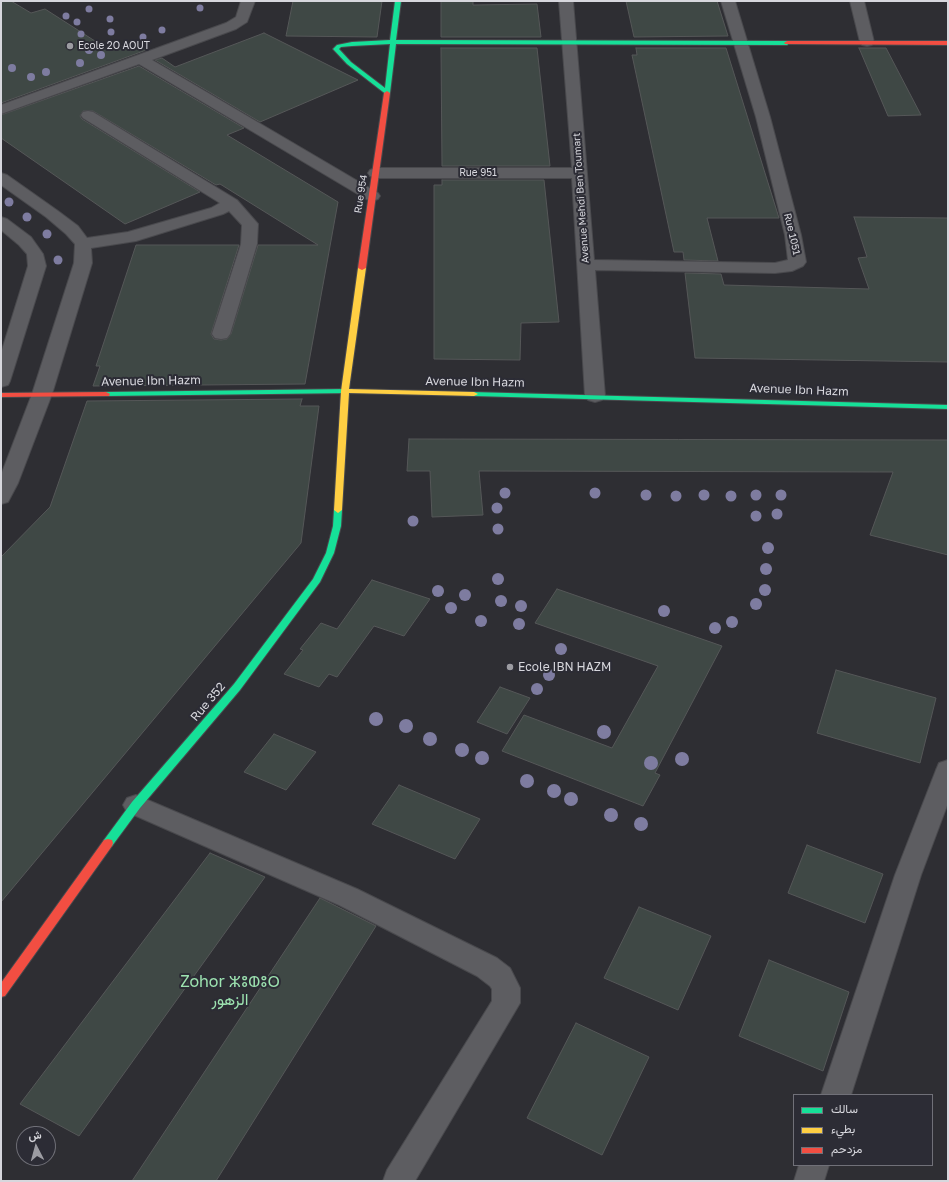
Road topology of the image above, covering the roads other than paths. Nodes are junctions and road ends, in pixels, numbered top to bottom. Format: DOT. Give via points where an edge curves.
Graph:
graph roads {
  1 [pos="248,1"];
  2 [pos="398,1"];
  3 [pos="566,1"];
  4 [pos="728,1"];
  5 [pos="857,1"];
  6 [pos="569,41"];
  7 [pos="394,42"];
  8 [pos="739,42"];
  9 [pos="867,42"];
  10 [pos="948,43"];
  11 [pos="142,60"];
  12 [pos="387,93"];
  13 [pos="1,110"];
  14 [pos="88,115"];
  15 [pos="376,173"];
  16 [pos="580,173"];
  17 [pos="1,178"];
  18 [pos="372,196"];
  19 [pos="231,203"];
  20 [pos="1,222"];
  21 [pos="83,244"];
  22 [pos="586,265"];
  23 [pos="221,334"];
  24 [pos="1,381"];
  25 [pos="346,391"];
  26 [pos="1,394"];
  27 [pos="42,394"];
  28 [pos="595,396"];
  29 [pos="948,407"];
  30 [pos="1,497"];
  31 [pos="948,770"];
  32 [pos="136,805"];
  33 [pos="1,992"];
  34 [pos="836,1094"];
  35 [pos="814,1166"];
  36 [pos="398,1181"];
  37 [pos="809,1181"];
  1 -- 11 [label="street" via="238,23"];
  2 -- 7 [label="street, Rue 954"];
  3 -- 6 [label="street, Avenue Mehdi Ben Toumart"];
  4 -- 8 [label="street, Rue 1051"];
  5 -- 9 [label="street"];
  6 -- 7 [label="street"];
  6 -- 8 [label="street"];
  6 -- 16 [label="street, Avenue Mehdi Ben Toumart"];
  7 -- 12 [label="street, Rue 954"];
  7 -- 12 [label="street" via="352,44 336,49 349,63"];
  8 -- 9 [label="street"];
  8 -- 22 [label="street, Rue 1051" via="763,116 797,262 775,268"];
  9 -- 10 [label="street"];
  11 -- 13 [label="street"];
  11 -- 18 [label="street"];
  12 -- 15 [label="street, Rue 954"];
  14 -- 19 [label="street"];
  15 -- 16 [label="street, Rue 951"];
  15 -- 18 [label="street, Rue 954"];
  16 -- 22 [label="street, Avenue Mehdi Ben Toumart"];
  17 -- 21 [label="street" via="72,230"];
  18 -- 25 [label="street, Rue 954"];
  19 -- 21 [label="street" via="217,211 130,237"];
  19 -- 23 [label="street" via="250,224 251,234"];
  20 -- 24 [label="street" via="25,241 35,254 36,266"];
  21 -- 27 [label="street" via="83,263"];
  22 -- 28 [label="street, Avenue Mehdi Ben Toumart"];
  25 -- 27 [label="street, Avenue Ibn Hazm"];
  25 -- 28 [label="street, Avenue Ibn Hazm"];
  25 -- 32 [label="street, Rue 352" via="337,526 330,553 317,580 236,687"];
  26 -- 27 [label="street, Avenue Ibn Hazm"];
  27 -- 30 [label="street"];
  28 -- 29 [label="street, Avenue Ibn Hazm"];
  31 -- 34 [label="street" via="908,875"];
  32 -- 33 [label="street, Rue 352"];
  32 -- 36 [label="street" via="355,900 487,967 500,977 506,988 506,1003"];
  35 -- 37 [label="street"];
}
